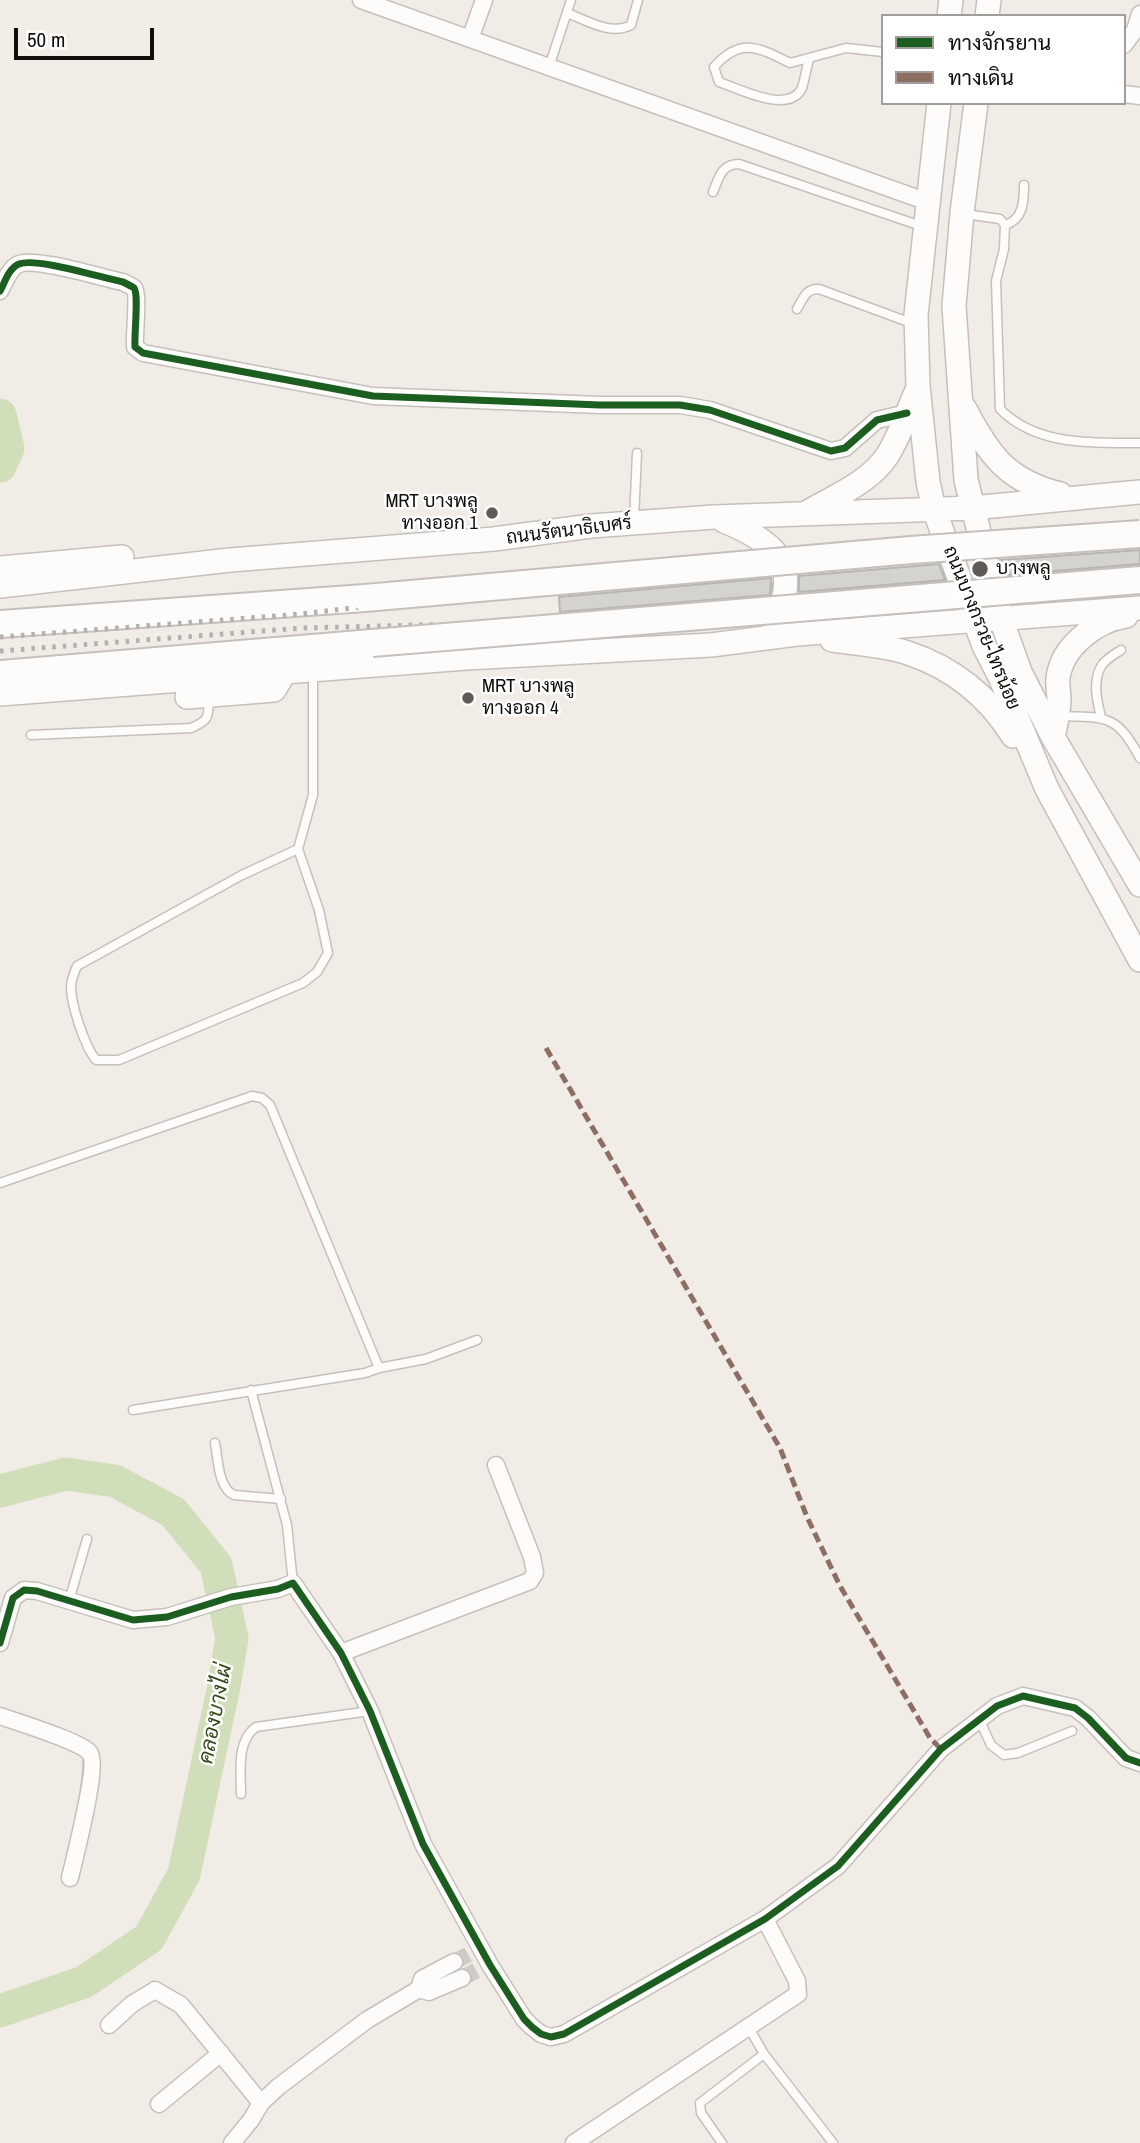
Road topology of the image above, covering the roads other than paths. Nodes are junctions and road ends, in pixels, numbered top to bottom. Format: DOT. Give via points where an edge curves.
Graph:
graph roads {
  1 [pos="361,0"];
  2 [pos="484,0"];
  3 [pos="571,0"];
  4 [pos="638,0"];
  5 [pos="567,13"];
  6 [pos="1140,14"];
  7 [pos="470,39"];
  8 [pos="1126,42"];
  9 [pos="881,52"];
  10 [pos="809,60"];
  11 [pos="549,67"];
  12 [pos="939,105"];
  13 [pos="976,105"];
  14 [pos="1024,185"];
  15 [pos="713,192"];
  16 [pos="928,202"];
  17 [pos="962,214"];
  18 [pos="1005,225"];
  19 [pos="925,227"];
  20 [pos="0,291"];
  21 [pos="797,309"];
  22 [pos="917,325"];
  23 [pos="918,386"];
  24 [pos="961,403"];
  25 [pos="907,413"];
  26 [pos="963,428"];
  27 [pos="923,431"];
  28 [pos="1140,443"];
  29 [pos="638,453"];
  30 [pos="1140,492"];
  31 [pos="1074,498"];
  32 [pos="972,508"];
  33 [pos="933,509"];
  34 [pos="803,514"];
  35 [pos="714,517"];
  36 [pos="634,523"];
  37 [pos="1140,534"];
  38 [pos="278,556"];
  39 [pos="0,568"];
  40 [pos="1140,580"];
  41 [pos="0,586"];
  42 [pos="1140,608"];
  43 [pos="1140,614"];
  44 [pos="1000,619"];
  45 [pos="974,620"];
  46 [pos="0,624"];
  47 [pos="797,634"];
  48 [pos="735,643"];
  49 [pos="1121,650"];
  50 [pos="313,670"];
  51 [pos="285,672"];
  52 [pos="0,674"];
  53 [pos="0,694"];
  54 [pos="209,695"];
  55 [pos="0,709"];
  56 [pos="1101,717"];
  57 [pos="1056,727"];
  58 [pos="32,735"];
  59 [pos="1140,758"];
  60 [pos="1047,789"];
  61 [pos="298,849"];
  62 [pos="1140,886"];
  63 [pos="1140,960"];
  64 [pos="0,1183"];
  65 [pos="477,1340"];
  66 [pos="379,1368"];
  67 [pos="251,1390"];
  68 [pos="133,1410"];
  69 [pos="215,1443"];
  70 [pos="496,1465"];
  71 [pos="281,1499"];
  72 [pos="87,1539"];
  73 [pos="293,1583"];
  74 [pos="69,1601"];
  75 [pos="0,1643"];
  76 [pos="341,1653"];
  77 [pos="370,1711"];
  78 [pos="0,1716"];
  79 [pos="979,1719"];
  80 [pos="1072,1731"];
  81 [pos="1140,1763"];
  82 [pos="241,1794"];
  83 [pos="70,1878"];
  84 [pos="765,1919"];
  85 [pos="454,1962"];
  86 [pos="462,1978"];
  87 [pos="419,1989"];
  88 [pos="109,2025"];
  89 [pos="749,2028"];
  90 [pos="221,2053"];
  91 [pos="764,2053"];
  92 [pos="261,2103"];
  93 [pos="159,2104"];
  94 [pos="232,2143"];
  95 [pos="574,2143"];
  96 [pos="722,2143"];
  97 [pos="833,2143"];
  1 -- 7 [label="street"];
  2 -- 7 [label="street"];
  3 -- 5 [label="lane"];
  4 -- 5 [label="lane" via="631,26 624,30"];
  5 -- 11 [label="lane"];
  6 -- 8 [label="street"];
  7 -- 11 [label="street"];
  9 -- 10 [label="lane" via="846,48"];
  10 -- 10 [label="lane" via="790,63 769,52 739,47 714,67 719,82 781,102 793,99 801,89"];
  11 -- 16 [label="street"];
  12 -- 16 [label="main road, ถนนบางกรวย-ไทรน้อย"];
  13 -- 17 [label="main road, ถนนบางกรวย-ไทรน้อย"];
  14 -- 18 [label="lane" via="1023,208"];
  15 -- 19 [label="lane" via="724,168 739,164"];
  16 -- 19 [label="main road, ถนนบางกรวย-ไทรน้อย"];
  17 -- 18 [label="lane" via="1000,219"];
  17 -- 24 [label="main road, ถนนบางกรวย-ไทรน้อย" via="954,306"];
  18 -- 28 [label="lane" via="996,281 1000,409 1019,425 1055,438"];
  19 -- 22 [label="main road, ถนนบางกรวย-ไทรน้อย"];
  20 -- 25 [label="street" via="16,264 32,261 123,282 134,288 137,296 134,339 143,353 373,396 680,405 710,410 831,451 845,449 877,420"];
  21 -- 22 [label="lane" via="812,288"];
  22 -- 23 [label="main road, ถนนบางกรวย-ไทรน้อย"];
  23 -- 25 [label="main road"];
  23 -- 27 [label="main road, ถนนบางกรวย-ไทรน้อย"];
  24 -- 26 [label="main road, ถนนบางกรวย-ไทรน้อย"];
  24 -- 31 [label="main road" via="1004,467 1023,482"];
  25 -- 34 [label="main road" via="886,458 863,481"];
  26 -- 27 [label="main road"];
  26 -- 32 [label="main road, ถนนบางกรวย-ไทรน้อย"];
  27 -- 33 [label="main road, ถนนบางกรวย-ไทรน้อย"];
  29 -- 36 [label="lane"];
  30 -- 31 [label="main road, ถนนรัตนาธิเบศร์"];
  31 -- 32 [label="main road, ถนนรัตนาธิเบศร์"];
  32 -- 33 [label="main road, ถนนรัตนาธิเบศร์"];
  32 -- 44 [label="main road, ถนนบางกรวย-ไทรน้อย"];
  33 -- 34 [label="main road, ถนนรัตนาธิเบศร์"];
  33 -- 45 [label="main road, ถนนบางกรวย-ไทรน้อย"];
  34 -- 35 [label="main road, ถนนรัตนาธิเบศร์"];
  35 -- 36 [label="main road, ถนนรัตนาธิเบศร์"];
  35 -- 48 [label="main road" via="769,544 781,561 787,589 774,623 757,637"];
  36 -- 38 [label="main road, ถนนรัตนาธิเบศร์" via="494,540"];
  37 -- 46 [label="main road, bridge"];
  38 -- 39 [label="main road" via="259,544"];
  38 -- 41 [label="main road, ถนนรัตนาธิเบศร์"];
  40 -- 52 [label="main road, bridge"];
  42 -- 44 [label="main road"];
  43 -- 57 [label="main road" via="1117,617 1087,631 1066,656 1058,677"];
  44 -- 45 [label="main road"];
  44 -- 57 [label="main road, ถนนบางกรวย-ไทรน้อย" via="1020,672"];
  45 -- 47 [label="main road"];
  45 -- 60 [label="main road, ถนนบางกรวย-ไทรน้อย"];
  47 -- 48 [label="main road"];
  47 -- 60 [label="main road" via="906,652 945,668 1000,715"];
  48 -- 50 [label="main road"];
  49 -- 56 [label="lane" via="1102,665 1096,681"];
  50 -- 51 [label="main road"];
  50 -- 61 [label="lane" via="313,795"];
  51 -- 53 [label="main road"];
  51 -- 54 [label="main road" via="274,690"];
  54 -- 55 [label="main road"];
  54 -- 58 [label="lane" via="208,717 191,728"];
  56 -- 57 [label="lane"];
  56 -- 59 [label="lane" via="1118,727"];
  57 -- 62 [label="main road, ถนนบางกรวย-ไทรน้อย"];
  60 -- 63 [label="main road, ถนนบางกรวย-ไทรน้อย"];
  61 -- 61 [label="lane" via="77,966 71,990 88,1050 96,1060 119,1060 303,983 317,972 328,953"];
  64 -- 66 [label="lane" via="252,1096 262,1098 270,1105"];
  65 -- 66 [label="lane" via="426,1359"];
  66 -- 67 [label="lane"];
  67 -- 68 [label="lane"];
  67 -- 71 [label="lane"];
  69 -- 71 [label="lane" via="228,1492"];
  70 -- 76 [label="street" via="532,1557 535,1573 530,1581"];
  71 -- 73 [label="lane"];
  72 -- 74 [label="lane"];
  73 -- 74 [label="street" via="167,1617 133,1620"];
  73 -- 76 [label="street"];
  74 -- 75 [label="street" via="24,1590 13,1598"];
  76 -- 77 [label="street"];
  77 -- 82 [label="lane" via="256,1727 245,1740"];
  77 -- 84 [label="street" via="423,1844 476,1951 524,2019 541,2034 558,2036"];
  78 -- 83 [label="street" via="60,1737 89,1751 93,1759"];
  79 -- 80 [label="lane" via="991,1745 1004,1755"];
  79 -- 81 [label="street" via="1023,1696 1063,1704 1088,1718 1126,1758"];
  79 -- 84 [label="street" via="941,1749 838,1866"];
  84 -- 89 [label="street" via="799,1992"];
  85 -- 87 [label="street" via="422,1979"];
  86 -- 87 [label="street" via="429,1992"];
  87 -- 92 [label="street" via="367,2020"];
  88 -- 90 [label="street" via="155,1990 181,2005"];
  89 -- 91 [label="lane"];
  89 -- 95 [label="street"];
  90 -- 92 [label="street"];
  90 -- 93 [label="street"];
  91 -- 96 [label="lane" via="700,2103 701,2113"];
  91 -- 97 [label="lane"];
  92 -- 94 [label="street"];
}
